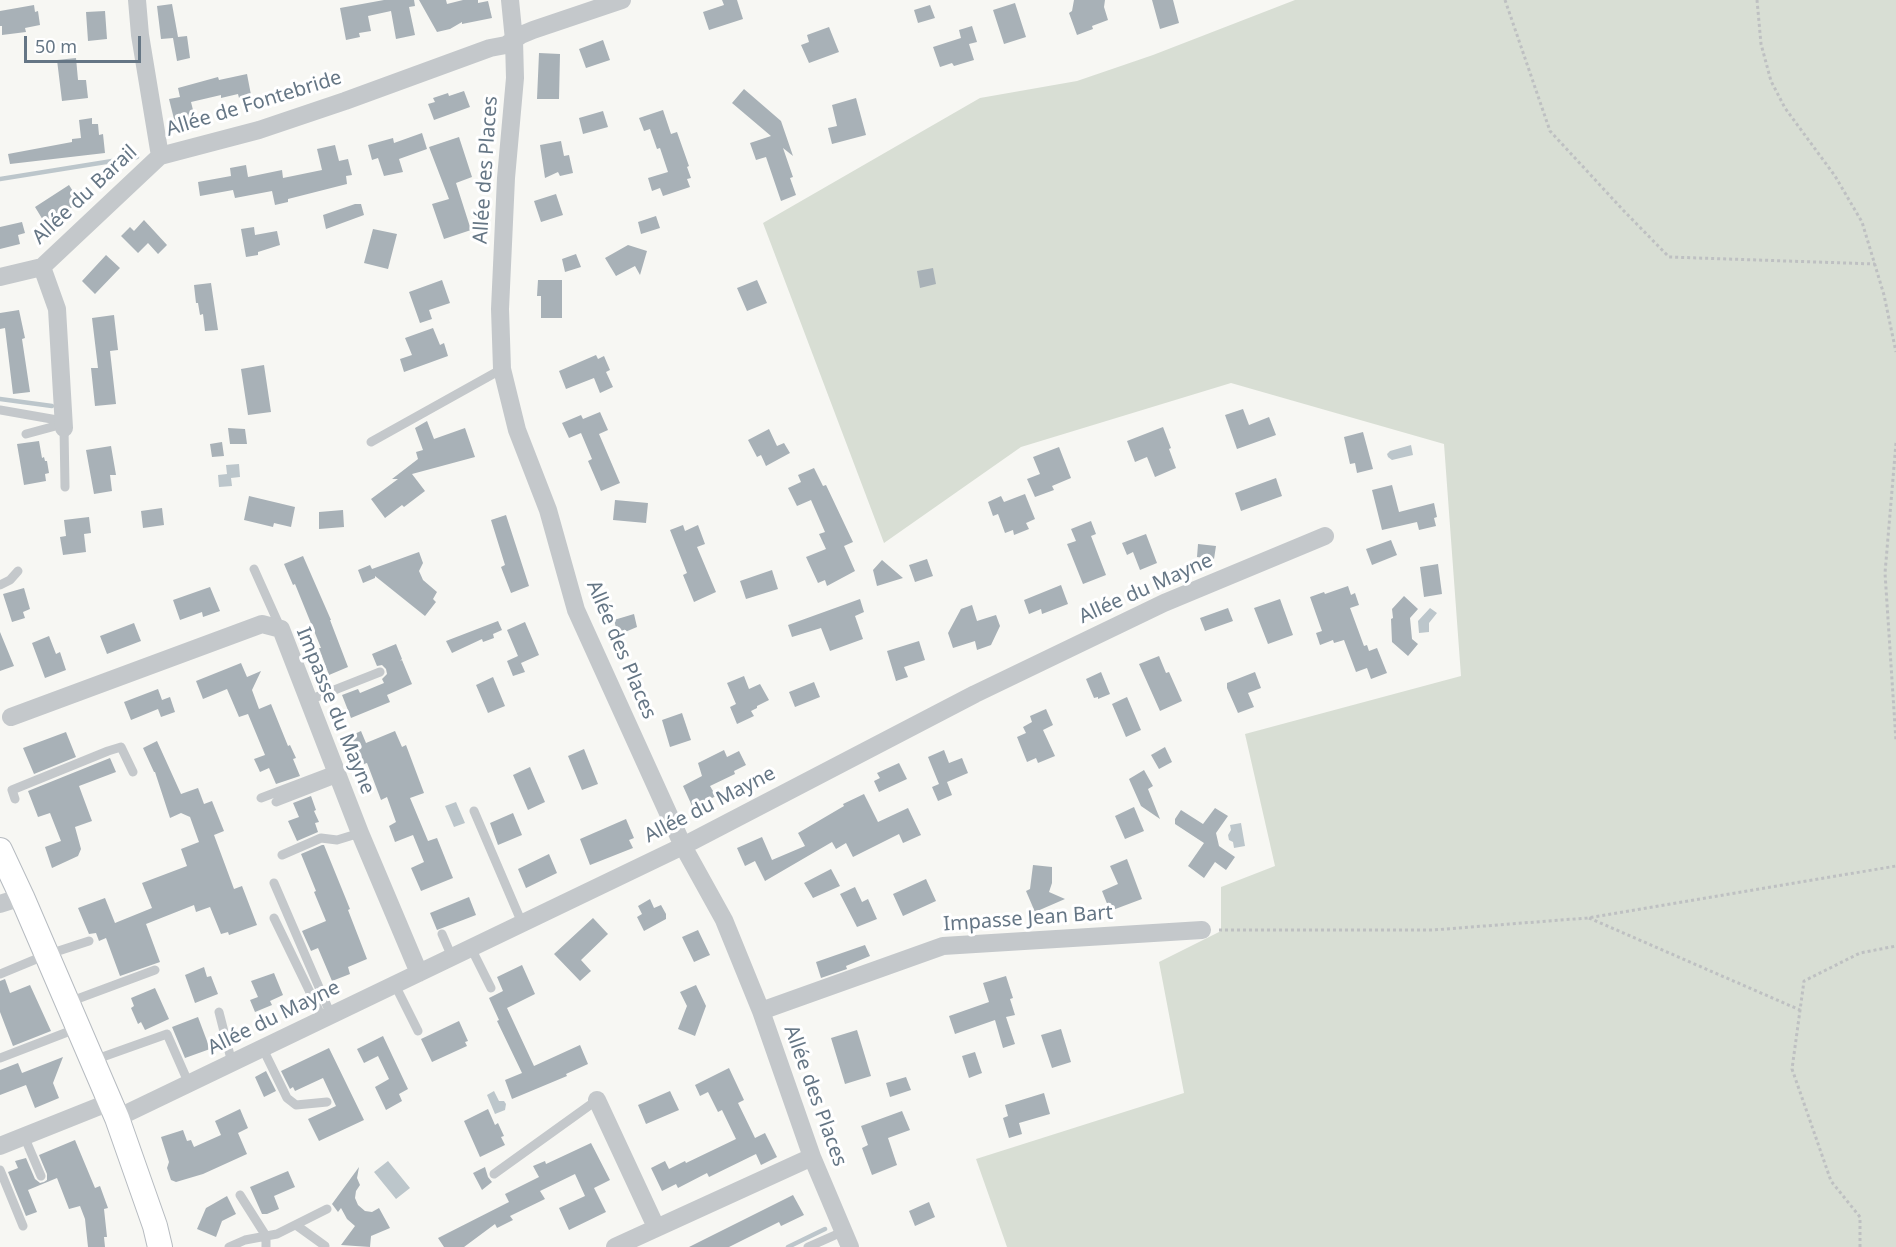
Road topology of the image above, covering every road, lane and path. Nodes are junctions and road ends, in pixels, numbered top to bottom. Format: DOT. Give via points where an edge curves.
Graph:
graph roads {
  1 [pos="137,0"];
  2 [pos="510,0"];
  3 [pos="622,0"];
  4 [pos="1505,0"];
  5 [pos="1757,0"];
  6 [pos="514,40"];
  7 [pos="160,156"];
  8 [pos="1875,264"];
  9 [pos="42,267"];
  10 [pos="0,277"];
  11 [pos="1896,352"];
  12 [pos="502,369"];
  13 [pos="0,410"];
  14 [pos="63,416"];
  15 [pos="26,434"];
  16 [pos="371,442"];
  17 [pos="1896,443"];
  18 [pos="65,488"];
  19 [pos="1325,537"];
  20 [pos="254,569"];
  21 [pos="18,571"];
  22 [pos="0,585"];
  23 [pos="281,629"];
  24 [pos="380,672"];
  25 [pos="309,700"];
  26 [pos="11,717"];
  27 [pos="1896,741"];
  28 [pos="133,772"];
  29 [pos="337,774"];
  30 [pos="261,798"];
  31 [pos="15,799"];
  32 [pos="276,802"];
  33 [pos="474,811"];
  34 [pos="360,833"];
  35 [pos="683,846"];
  36 [pos="0,851"];
  37 [pos="282,855"];
  38 [pos="1896,866"];
  39 [pos="274,883"];
  40 [pos="11,901"];
  41 [pos="274,918"];
  42 [pos="1587,918"];
  43 [pos="522,923"];
  44 [pos="1202,930"];
  45 [pos="442,934"];
  46 [pos="89,941"];
  47 [pos="1896,946"];
  48 [pos="471,948"];
  49 [pos="46,955"];
  50 [pos="452,957"];
  51 [pos="155,970"];
  52 [pos="419,973"];
  53 [pos="0,974"];
  54 [pos="395,985"];
  55 [pos="491,988"];
  56 [pos="67,1003"];
  57 [pos="1800,1010"];
  58 [pos="761,1011"];
  59 [pos="219,1012"];
  60 [pos="327,1017"];
  61 [pos="78,1028"];
  62 [pos="418,1031"];
  63 [pos="262,1049"];
  64 [pos="0,1058"];
  65 [pos="92,1060"];
  66 [pos="232,1063"];
  67 [pos="189,1084"];
  68 [pos="597,1100"];
  69 [pos="327,1102"];
  70 [pos="114,1110"];
  71 [pos="24,1136"];
  72 [pos="0,1146"];
  73 [pos="812,1157"];
  74 [pos="0,1170"];
  75 [pos="494,1174"];
  76 [pos="41,1176"];
  77 [pos="240,1196"];
  78 [pos="327,1209"];
  79 [pos="296,1225"];
  80 [pos="23,1226"];
  81 [pos="656,1227"];
  82 [pos="266,1236"];
  83 [pos="846,1239"];
  84 [pos="325,1246"];
  85 [pos="160,1247"];
  86 [pos="229,1247"];
  87 [pos="266,1247"];
  88 [pos="615,1247"];
  89 [pos="808,1247"];
  90 [pos="1860,1247"];
  1 -- 7 [label="street, Allée de Fontebride"];
  2 -- 6 [label="street, Allée des Places"];
  3 -- 6 [label="street, Allée de Fontebride"];
  4 -- 8 [label="path" via="1550,131 1669,257"];
  5 -- 8 [label="path" via="1761,44 1771,81 1862,222"];
  6 -- 7 [label="street, Allée de Fontebride" via="259,130"];
  6 -- 12 [label="street, Allée des Places" via="500,309"];
  7 -- 9 [label="street, Allée du Barail"];
  8 -- 11 [label="path"];
  9 -- 10 [label="street, Allée du Barail"];
  9 -- 14 [label="street, Allée du Barail" via="57,309"];
  12 -- 16 [label="lane"];
  12 -- 35 [label="street, Allée des Places" via="517,430 548,510 576,610"];
  13 -- 14 [label="lane"];
  14 -- 15 [label="lane"];
  14 -- 18 [label="lane"];
  17 -- 27 [label="path" via="1885,573"];
  19 -- 35 [label="street, Allée du Mayne" via="1164,603 975,694"];
  20 -- 23 [label="lane"];
  21 -- 22 [label="lane"];
  23 -- 25 [label="street, Impasse du Mayne"];
  23 -- 26 [label="street, Impasse du Mayne" via="262,624"];
  24 -- 25 [label="lane"];
  25 -- 29 [label="street, Impasse du Mayne"];
  28 -- 31 [label="lane" via="121,747 12,790"];
  29 -- 30 [label="lane"];
  29 -- 32 [label="lane"];
  29 -- 34 [label="street, Impasse du Mayne"];
  33 -- 43 [label="lane"];
  34 -- 37 [label="lane" via="337,840 321,838"];
  34 -- 52 [label="street, Impasse du Mayne"];
  35 -- 43 [label="street, Allée du Mayne"];
  35 -- 58 [label="street, Allée des Places" via="724,920"];
  36 -- 40 [label="main road"];
  38 -- 42 [label="path"];
  39 -- 60 [label="lane"];
  40 -- 49 [label="main road"];
  41 -- 60 [label="lane"];
  42 -- 44 [label="path" via="1433,930"];
  42 -- 57 [label="path"];
  43 -- 48 [label="street, Allée du Mayne"];
  44 -- 58 [label="street, Impasse Jean Bart" via="944,946"];
  45 -- 50 [label="lane"];
  46 -- 49 [label="lane"];
  47 -- 57 [label="path" via="1860,953 1804,981"];
  48 -- 50 [label="street, Allée du Mayne"];
  48 -- 55 [label="lane"];
  49 -- 53 [label="lane"];
  49 -- 56 [label="main road"];
  50 -- 52 [label="street, Allée du Mayne"];
  51 -- 56 [label="lane"];
  52 -- 54 [label="street, Allée du Mayne"];
  54 -- 60 [label="street, Allée du Mayne"];
  54 -- 62 [label="lane"];
  56 -- 61 [label="main road"];
  57 -- 90 [label="path" via="1792,1070 1831,1180 1860,1217"];
  58 -- 73 [label="street, Allée des Places"];
  59 -- 66 [label="lane"];
  60 -- 63 [label="street, Allée du Mayne"];
  61 -- 64 [label="lane"];
  61 -- 65 [label="main road"];
  63 -- 66 [label="street, Allée du Mayne"];
  63 -- 69 [label="lane" via="287,1098 296,1105"];
  65 -- 67 [label="lane" via="166,1034"];
  65 -- 70 [label="main road"];
  66 -- 67 [label="street, Allée du Mayne"];
  67 -- 70 [label="street, Allée du Mayne"];
  68 -- 75 [label="lane"];
  68 -- 81 [label="street"];
  70 -- 71 [label="street, Allée du Mayne"];
  70 -- 85 [label="main road"];
  71 -- 72 [label="street, Allée du Mayne"];
  71 -- 76 [label="lane"];
  73 -- 81 [label="street"];
  73 -- 83 [label="street, Allée des Places"];
  74 -- 80 [label="lane"];
  77 -- 82 [label="lane"];
  78 -- 79 [label="lane"];
  79 -- 82 [label="lane"];
  79 -- 84 [label="lane"];
  81 -- 88 [label="street"];
  82 -- 86 [label="lane"];
  82 -- 87 [label="lane"];
  83 -- 89 [label="lane"];
}
